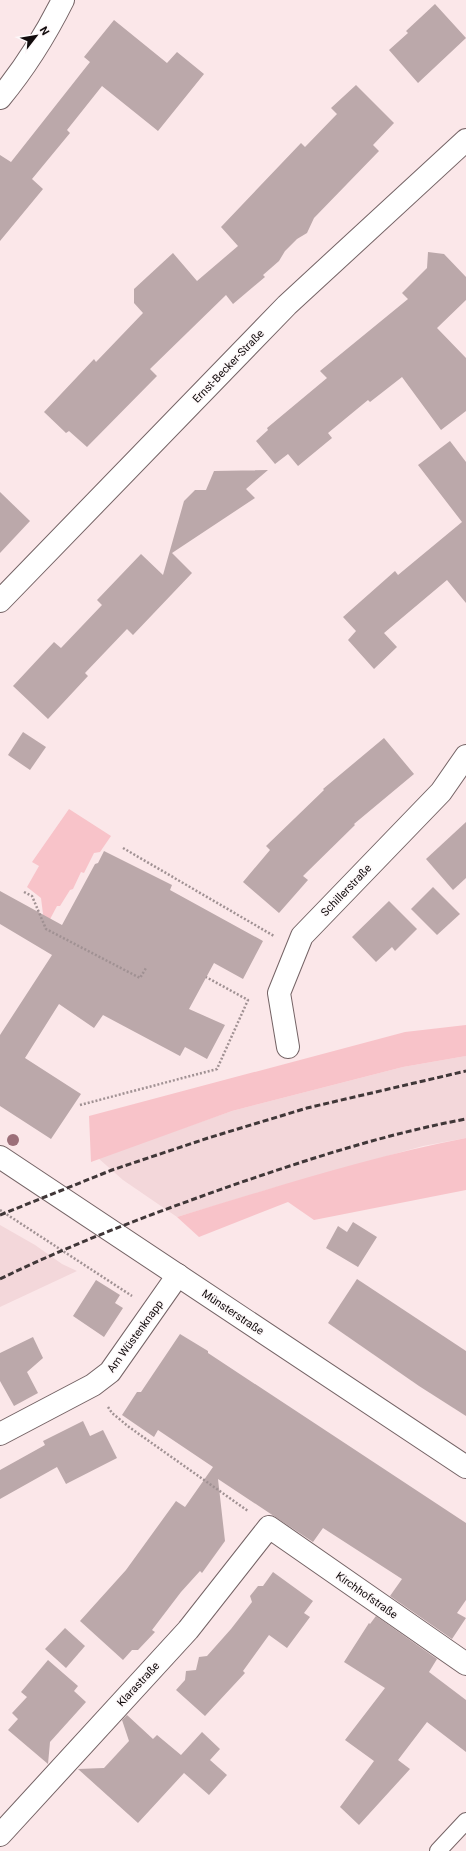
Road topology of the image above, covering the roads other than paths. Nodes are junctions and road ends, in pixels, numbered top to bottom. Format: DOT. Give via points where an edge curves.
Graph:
graph roads {
  1 [pos="63,0"];
  2 [pos="0,98"];
  3 [pos="466,140"];
  4 [pos="0,601"];
  5 [pos="466,756"];
  6 [pos="288,1047"];
  7 [pos="0,1157"];
  8 [pos="178,1275"];
  9 [pos="0,1434"];
  10 [pos="466,1467"];
  11 [pos="269,1527"];
  12 [pos="466,1664"];
  13 [pos="466,1821"];
  14 [pos="0,1835"];
  15 [pos="438,1851"];
  1 -- 2 [label="street"];
  3 -- 4 [label="street, Ernst-Becker-Straße" via="287,305"];
  5 -- 6 [label="street, Schillerstraße" via="441,792 302,936 279,993"];
  7 -- 8 [label="street, Münsterstraße"];
  8 -- 9 [label="street, Am Wüstenknapp" via="110,1372 93,1385"];
  8 -- 10 [label="street, Münsterstraße"];
  11 -- 12 [label="street, Kirchhofstraße"];
  11 -- 14 [label="street, Klarastraße" via="188,1630"];
  13 -- 15 [label="lane"];
}
